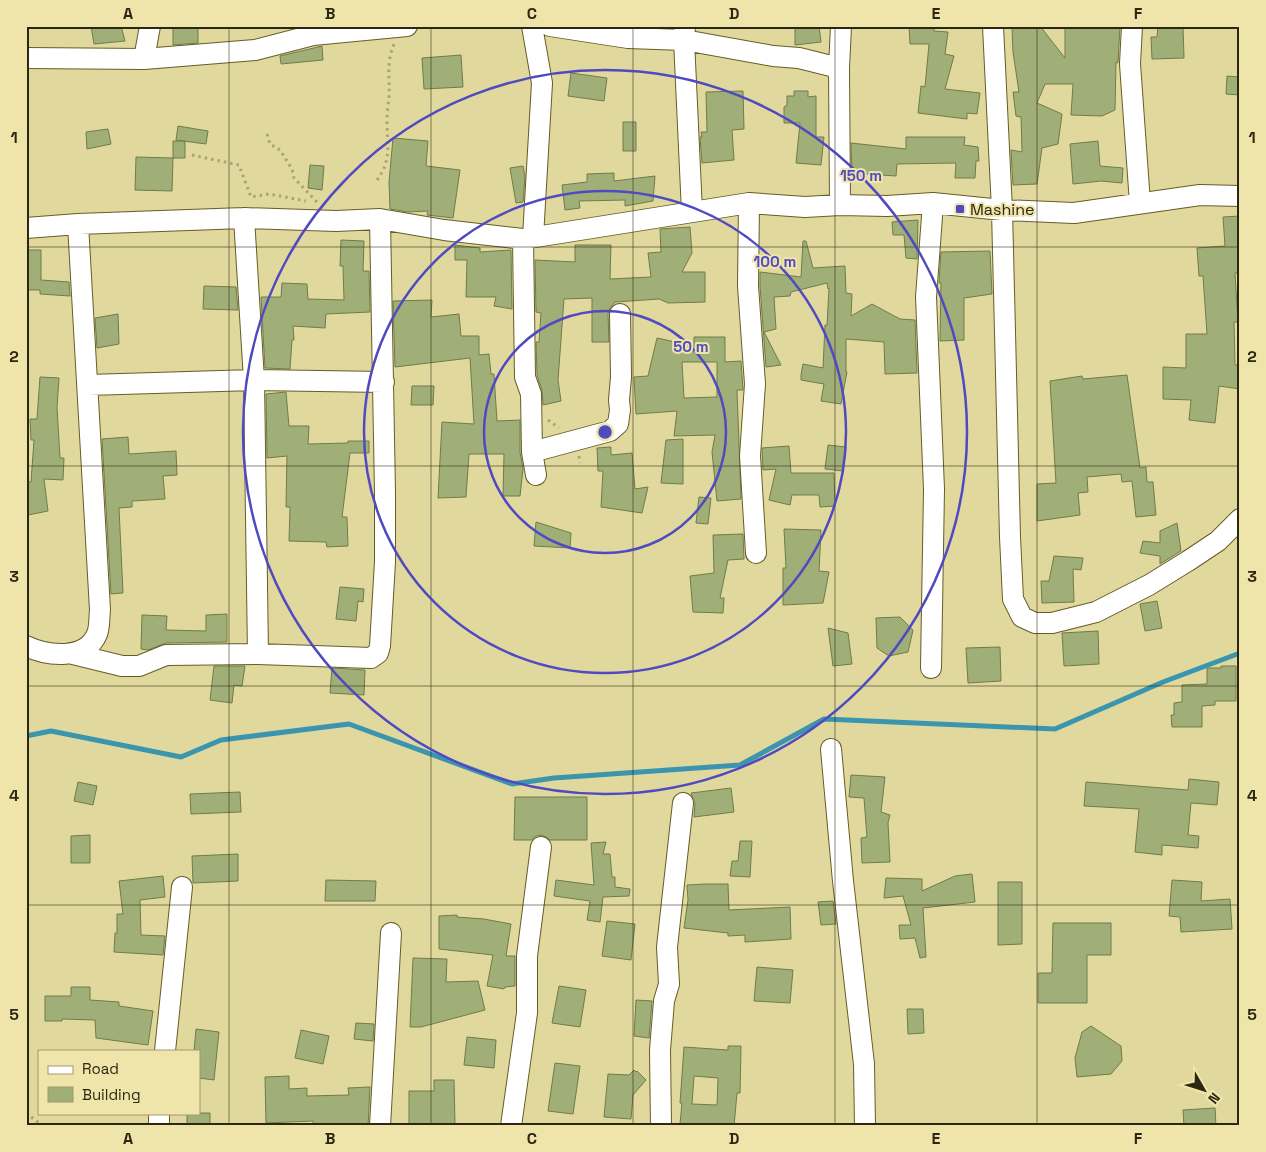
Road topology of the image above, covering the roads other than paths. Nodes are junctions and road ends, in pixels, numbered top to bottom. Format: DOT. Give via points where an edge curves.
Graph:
graph roads {
  1 [pos="150,26"];
  2 [pos="407,26"];
  3 [pos="532,26"];
  4 [pos="550,26"];
  5 [pos="841,26"];
  6 [pos="993,26"];
  7 [pos="1132,26"];
  8 [pos="401,27"];
  9 [pos="684,33"];
  10 [pos="26,58"];
  11 [pos="144,59"];
  12 [pos="839,68"];
  13 [pos="1240,196"];
  14 [pos="749,203"];
  15 [pos="933,203"];
  16 [pos="1140,203"];
  17 [pos="840,205"];
  18 [pos="1002,210"];
  19 [pos="692,212"];
  20 [pos="244,218"];
  21 [pos="380,219"];
  22 [pos="78,224"];
  23 [pos="26,228"];
  24 [pos="528,238"];
  25 [pos="620,314"];
  26 [pos="254,380"];
  27 [pos="384,382"];
  28 [pos="88,385"];
  29 [pos="532,452"];
  30 [pos="536,475"];
  31 [pos="1240,519"];
  32 [pos="756,553"];
  33 [pos="26,646"];
  34 [pos="73,654"];
  35 [pos="258,654"];
  36 [pos="931,668"];
  37 [pos="831,749"];
  38 [pos="684,803"];
  39 [pos="541,847"];
  40 [pos="182,888"];
  41 [pos="391,933"];
  42 [pos="165,1050"];
  43 [pos="380,1126"];
  44 [pos="511,1126"];
  45 [pos="660,1126"];
  46 [pos="865,1126"];
  1 -- 11 [label="street"];
  2 -- 8 [label="street"];
  3 -- 24 [label="street" via="542,83"];
  4 -- 9 [label="street" via="628,38"];
  5 -- 12 [label="street"];
  6 -- 18 [label="street"];
  7 -- 16 [label="street" via="1130,64"];
  8 -- 11 [label="street" via="313,35 255,50"];
  9 -- 12 [label="street" via="773,56 799,58"];
  9 -- 19 [label="street"];
  10 -- 11 [label="street"];
  12 -- 17 [label="street"];
  13 -- 16 [label="street" via="1200,195"];
  14 -- 17 [label="street" via="804,207"];
  14 -- 19 [label="street"];
  14 -- 32 [label="street" via="748,286 755,384 750,456"];
  15 -- 17 [label="street"];
  15 -- 18 [label="street"];
  15 -- 36 [label="street" via="926,297 934,489"];
  16 -- 18 [label="street" via="1074,213"];
  18 -- 31 [label="street" via="1012,598 1022,617 1035,623 1052,623 1096,612 1188,561 1218,541"];
  19 -- 24 [label="street"];
  20 -- 21 [label="street" via="317,211"];
  20 -- 22 [label="street"];
  20 -- 26 [label="street"];
  21 -- 24 [label="street" via="444,230"];
  21 -- 27 [label="street"];
  22 -- 23 [label="street"];
  22 -- 28 [label="street"];
  24 -- 29 [label="street" via="526,377 531,394"];
  25 -- 29 [label="street" via="618,424 610,431"];
  26 -- 27 [label="street"];
  26 -- 28 [label="street"];
  26 -- 35 [label="street"];
  27 -- 35 [label="street" via="385,562 378,653 371,658"];
  28 -- 34 [label="street" via="100,610 97,634 89,645"];
  29 -- 30 [label="street"];
  33 -- 34 [label="street" via="50,654"];
  34 -- 35 [label="street" via="122,666 139,666 166,655"];
  37 -- 46 [label="street" via="864,1064"];
  38 -- 45 [label="street" via="667,947 668,984 660,1050"];
  39 -- 44 [label="street" via="527,956 527,1013"];
  40 -- 42 [label="street"];
  41 -- 43 [label="street"];
}
